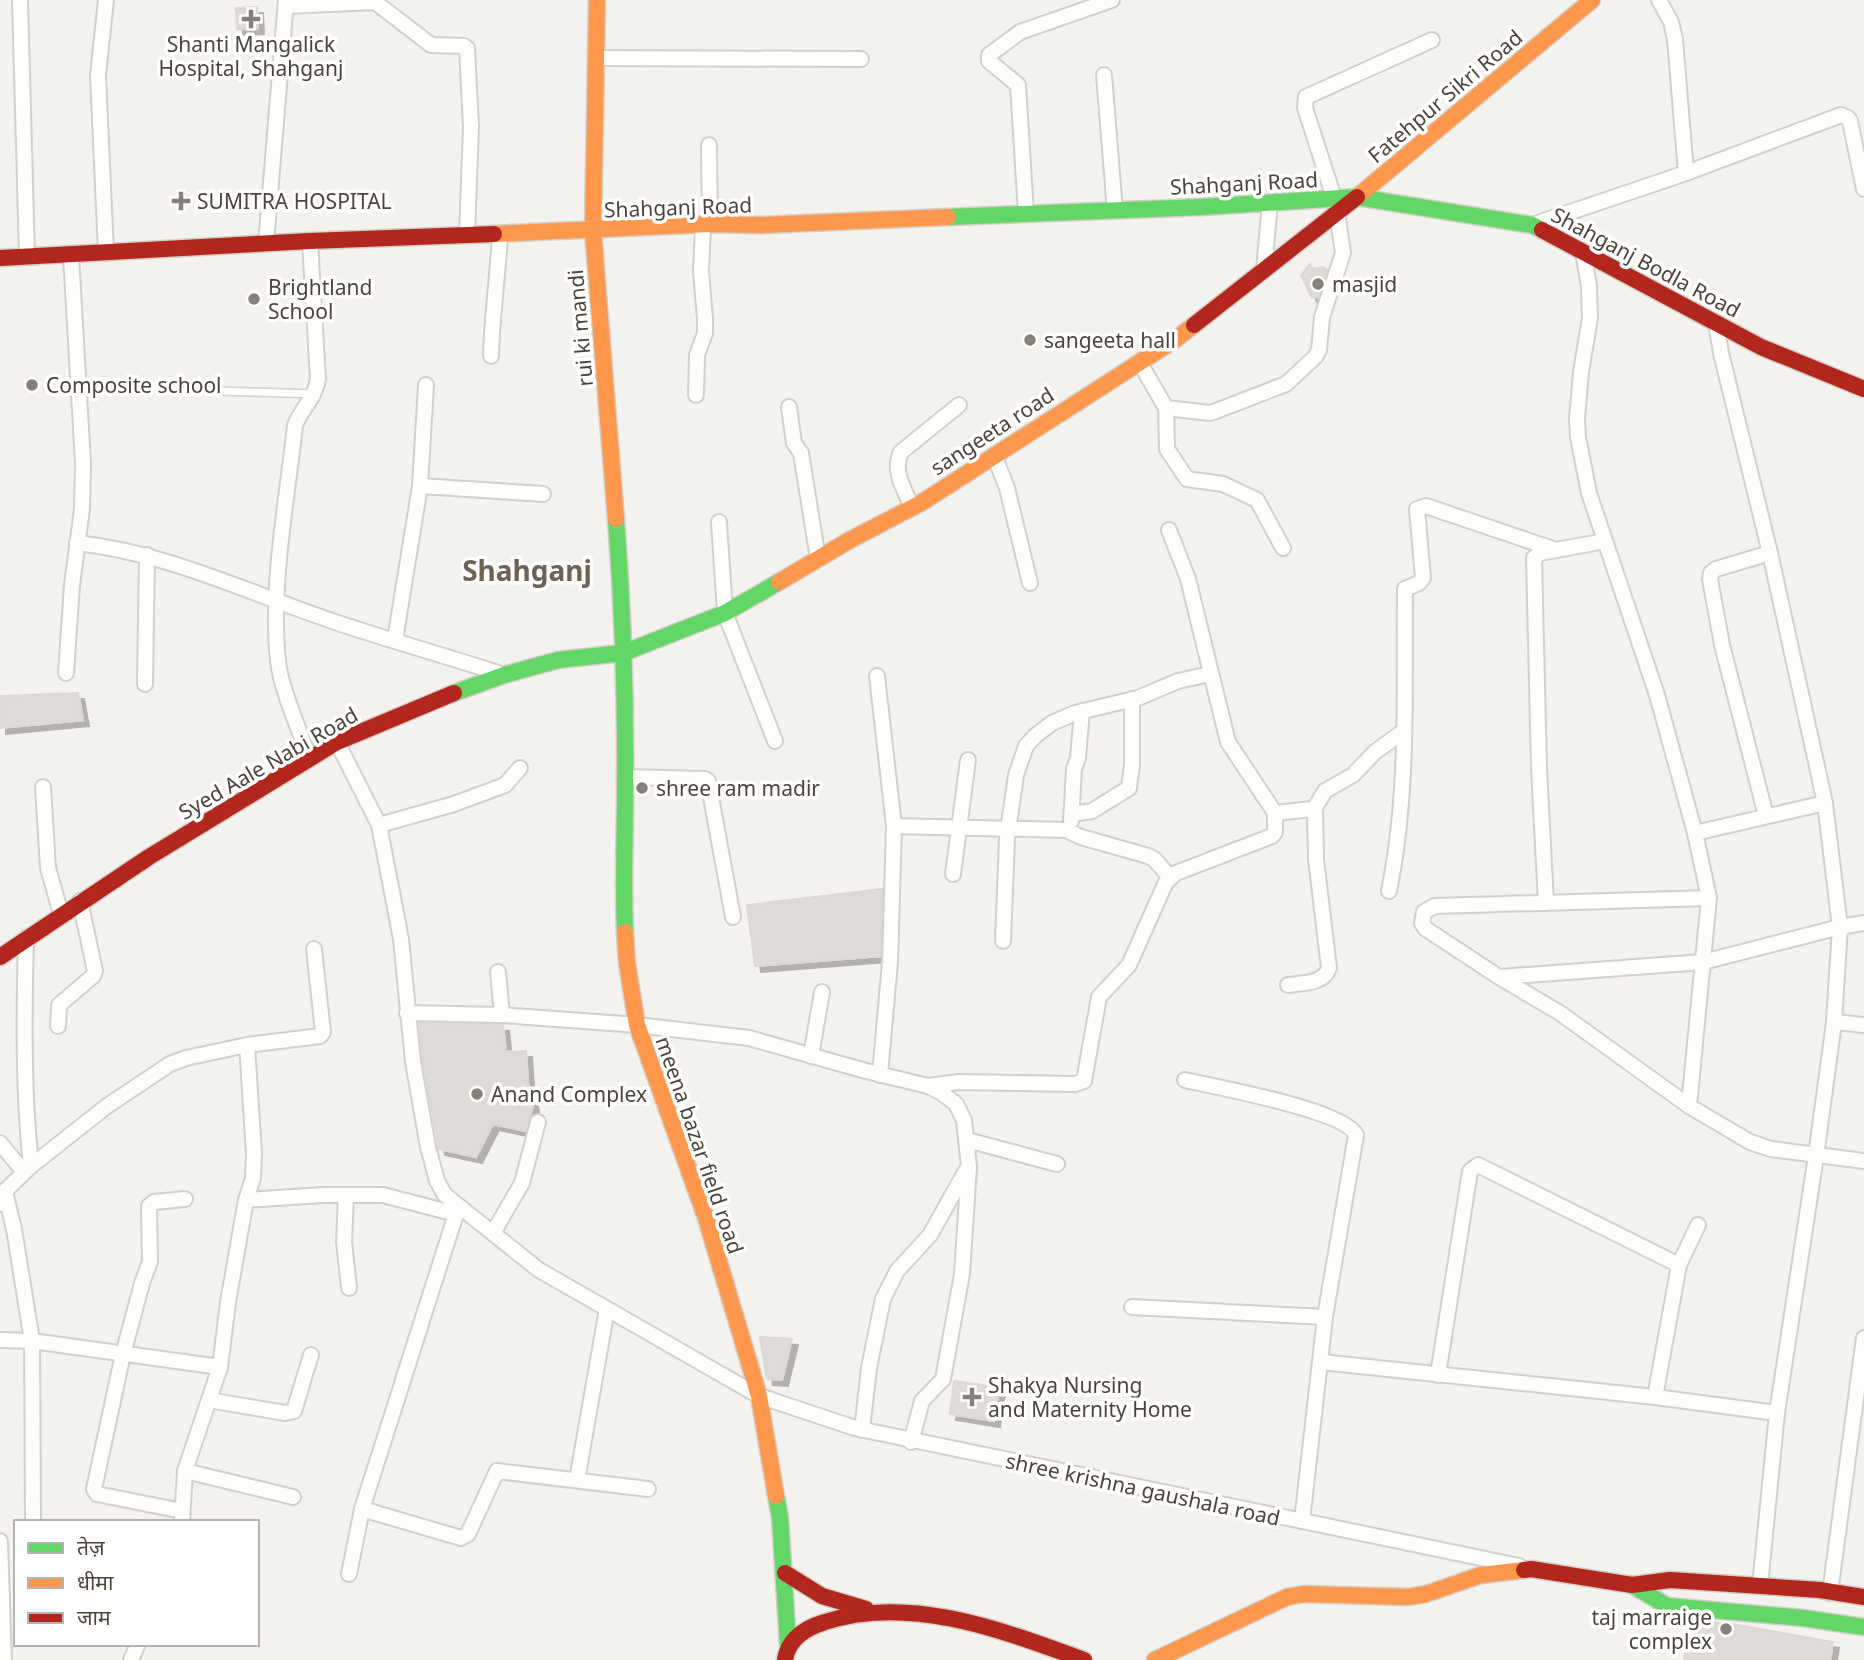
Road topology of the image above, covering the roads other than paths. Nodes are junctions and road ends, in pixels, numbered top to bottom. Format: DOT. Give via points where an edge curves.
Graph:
graph roads {
  1 [pos="20,0"];
  2 [pos="107,0"];
  3 [pos="597,0"];
  4 [pos="1112,0"];
  5 [pos="1592,0"];
  6 [pos="1659,0"];
  7 [pos="286,3"];
  8 [pos="1432,40"];
  9 [pos="597,58"];
  10 [pos="861,59"];
  11 [pos="1104,75"];
  12 [pos="709,145"];
  13 [pos="1686,173"];
  14 [pos="1864,189"];
  15 [pos="1357,197"];
  16 [pos="1270,202"];
  17 [pos="1335,205"];
  18 [pos="1115,211"];
  19 [pos="1026,214"];
  20 [pos="707,225"];
  21 [pos="1532,225"];
  22 [pos="593,231"];
  23 [pos="500,234"];
  24 [pos="467,235"];
  25 [pos="310,241"];
  26 [pos="266,243"];
  27 [pos="1583,252"];
  28 [pos="106,253"];
  29 [pos="71,255"];
  30 [pos="27,257"];
  31 [pos="0,258"];
  32 [pos="1264,270"];
  33 [pos="1716,323"];
  34 [pos="491,356"];
  35 [pos="1140,363"];
  36 [pos="426,385"];
  37 [pos="1864,389"];
  38 [pos="220,391"];
  39 [pos="316,394"];
  40 [pos="696,395"];
  41 [pos="959,405"];
  42 [pos="789,407"];
  43 [pos="1166,408"];
  44 [pos="994,455"];
  45 [pos="420,486"];
  46 [pos="542,494"];
  47 [pos="912,507"];
  48 [pos="719,522"];
  49 [pos="1169,530"];
  50 [pos="1605,541"];
  51 [pos="77,543"];
  52 [pos="1283,548"];
  53 [pos="1556,550"];
  54 [pos="1770,553"];
  55 [pos="147,555"];
  56 [pos="818,559"];
  57 [pos="1030,583"];
  58 [pos="276,600"];
  59 [pos="725,613"];
  60 [pos="396,640"];
  61 [pos="622,653"];
  62 [pos="66,673"];
  63 [pos="1210,674"];
  64 [pos="504,675"];
  65 [pos="877,676"];
  66 [pos="145,684"];
  67 [pos="1132,699"];
  68 [pos="1082,711"];
  69 [pos="1404,731"];
  70 [pos="775,741"];
  71 [pos="337,742"];
  72 [pos="309,759"];
  73 [pos="968,760"];
  74 [pos="520,768"];
  75 [pos="625,777"];
  76 [pos="43,787"];
  77 [pos="1825,803"];
  78 [pos="1314,809"];
  79 [pos="1275,813"];
  80 [pos="1072,814"];
  81 [pos="1766,816"];
  82 [pos="379,825"];
  83 [pos="894,826"];
  84 [pos="959,827"];
  85 [pos="1009,827"];
  86 [pos="1071,831"];
  87 [pos="1695,832"];
  88 [pos="953,874"];
  89 [pos="1170,877"];
  90 [pos="1389,891"];
  91 [pos="1709,898"];
  92 [pos="80,901"];
  93 [pos="1546,903"];
  94 [pos="61,914"];
  95 [pos="733,918"];
  96 [pos="1864,923"];
  97 [pos="1840,927"];
  98 [pos="26,938"];
  99 [pos="1003,941"];
  100 [pos="314,949"];
  101 [pos="0,957"];
  102 [pos="1703,962"];
  103 [pos="498,972"];
  104 [pos="1499,978"];
  105 [pos="1289,985"];
  106 [pos="822,992"];
  107 [pos="407,1013"];
  108 [pos="502,1015"];
  109 [pos="1834,1022"];
  110 [pos="637,1025"];
  111 [pos="1864,1025"];
  112 [pos="58,1027"];
  113 [pos="247,1045"];
  114 [pos="811,1056"];
  115 [pos="880,1075"];
  116 [pos="1185,1080"];
  117 [pos="928,1086"];
  118 [pos="1689,1106"];
  119 [pos="538,1122"];
  120 [pos="967,1140"];
  121 [pos="0,1143"];
  122 [pos="1816,1156"];
  123 [pos="1864,1161"];
  124 [pos="1057,1164"];
  125 [pos="968,1167"];
  126 [pos="27,1169"];
  127 [pos="346,1195"];
  128 [pos="2,1197"];
  129 [pos="185,1199"];
  130 [pos="246,1200"];
  131 [pos="459,1211"];
  132 [pos="1698,1225"];
  133 [pos="492,1233"];
  134 [pos="1679,1265"];
  135 [pos="349,1288"];
  136 [pos="1132,1307"];
  137 [pos="607,1309"];
  138 [pos="1325,1317"];
  139 [pos="1864,1338"];
  140 [pos="0,1340"];
  141 [pos="32,1341"];
  142 [pos="123,1354"];
  143 [pos="311,1355"];
  144 [pos="1321,1363"];
  145 [pos="220,1367"];
  146 [pos="1438,1376"];
  147 [pos="759,1396"];
  148 [pos="1655,1397"];
  149 [pos="209,1400"];
  150 [pos="1777,1413"];
  151 [pos="862,1430"];
  152 [pos="911,1442"];
  153 [pos="185,1471"];
  154 [pos="577,1480"];
  155 [pos="648,1489"];
  156 [pos="293,1497"];
  157 [pos="362,1509"];
  158 [pos="182,1516"];
  159 [pos="33,1520"];
  160 [pos="1302,1521"];
  161 [pos="0,1541"];
  162 [pos="1531,1569"];
  163 [pos="785,1573"];
  164 [pos="349,1574"];
  165 [pos="1632,1585"];
  166 [pos="1760,1586"];
  167 [pos="1830,1593"];
  168 [pos="1864,1597"];
  169 [pos="874,1611"];
  170 [pos="1864,1627"];
  171 [pos="787,1653"];
  172 [pos="4,1660"];
  173 [pos="1084,1660"];
  174 [pos="1155,1660"];
  1 -- 30 [label="street"];
  2 -- 28 [label="street" via="98,75"];
  3 -- 9 [label="main road, rui ki mandi"];
  4 -- 19 [label="street" via="1020,32 989,55 989,61 1018,85"];
  5 -- 15 [label="main road, Fatehpur Sikri Road"];
  6 -- 13 [label="street" via="1675,39"];
  7 -- 24 [label="street" via="375,2 432,46 467,48 471,127"];
  7 -- 26 [label="street"];
  8 -- 17 [label="street" via="1306,97"];
  9 -- 10 [label="street"];
  9 -- 22 [label="main road, rui ki mandi"];
  11 -- 18 [label="street"];
  12 -- 20 [label="street"];
  13 -- 14 [label="street" via="1844,115 1850,121"];
  13 -- 21 [label="street"];
  15 -- 17 [label="main road, Shahganj Road"];
  15 -- 21 [label="main road, Shahganj Bodla Road"];
  16 -- 17 [label="main road, Shahganj Road"];
  16 -- 18 [label="main road, Shahganj Road"];
  16 -- 32 [label="street"];
  17 -- 32 [label="main road, sangeeta road"];
  17 -- 43 [label="street" via="1343,253 1322,317 1315,357 1286,384 1216,411"];
  18 -- 19 [label="main road, Shahganj Road"];
  19 -- 20 [label="main road, Shahganj Road"];
  20 -- 22 [label="main road, Shahganj Road"];
  20 -- 40 [label="street" via="701,271 705,333 696,355"];
  21 -- 27 [label="main road, Shahganj Bodla Road"];
  22 -- 23 [label="main road, Shahganj Road"];
  22 -- 61 [label="main road, rui ki mandi" via="614,475"];
  23 -- 24 [label="main road, Shahganj Road"];
  23 -- 34 [label="street"];
  24 -- 25 [label="main road, Shahganj Road"];
  25 -- 26 [label="main road, Shahganj Road"];
  25 -- 39 [label="street"];
  26 -- 28 [label="main road, Shahganj Road"];
  27 -- 33 [label="main road, Shahganj Bodla Road"];
  27 -- 50 [label="street" via="1590,318 1581,372 1578,438"];
  28 -- 29 [label="main road, Shahganj Road"];
  29 -- 30 [label="main road, Shahganj Road"];
  29 -- 51 [label="street" via="83,463"];
  30 -- 31 [label="main road, Shahganj Road"];
  32 -- 35 [label="main road, sangeeta road"];
  33 -- 37 [label="main road, Shahganj Bodla Road" via="1761,347"];
  33 -- 54 [label="street"];
  35 -- 43 [label="street"];
  35 -- 44 [label="main road, sangeeta road"];
  36 -- 45 [label="street"];
  38 -- 39 [label="lane"];
  39 -- 58 [label="street" via="295,425"];
  41 -- 47 [label="street" via="901,452 897,468"];
  42 -- 56 [label="street"];
  43 -- 52 [label="street" via="1167,449 1187,479 1223,484 1257,500"];
  44 -- 47 [label="main road, sangeeta road"];
  44 -- 57 [label="street" via="1007,488"];
  45 -- 46 [label="street"];
  45 -- 60 [label="street"];
  47 -- 56 [label="main road, sangeeta road"];
  48 -- 59 [label="street"];
  49 -- 63 [label="street" via="1188,579"];
  50 -- 53 [label="street"];
  50 -- 87 [label="street" via="1657,695"];
  51 -- 55 [label="street"];
  51 -- 62 [label="street"];
  53 -- 69 [label="street" via="1418,507 1423,578 1405,589"];
  53 -- 93 [label="street" via="1534,558"];
  54 -- 77 [label="street"];
  54 -- 81 [label="street" via="1716,569 1710,579"];
  55 -- 58 [label="street"];
  55 -- 66 [label="street"];
  56 -- 59 [label="main road, sangeeta road"];
  58 -- 60 [label="street"];
  58 -- 72 [label="street" via="278,663"];
  59 -- 61 [label="main road, sangeeta road"];
  59 -- 70 [label="street"];
  60 -- 64 [label="street"];
  61 -- 64 [label="main road, Syed Aale Nabi Road" via="558,660"];
  61 -- 75 [label="main road, meena bazar field road"];
  63 -- 67 [label="street"];
  63 -- 79 [label="street" via="1228,742"];
  64 -- 71 [label="main road, Syed Aale Nabi Road"];
  65 -- 83 [label="street"];
  67 -- 68 [label="street"];
  67 -- 80 [label="street" via="1129,789 1092,811"];
  68 -- 80 [label="street"];
  68 -- 85 [label="street" via="1052,723 1026,746 1016,775"];
  69 -- 78 [label="street" via="1353,775 1325,791"];
  69 -- 90 [label="street" via="1397,850"];
  71 -- 72 [label="main road, Syed Aale Nabi Road"];
  71 -- 82 [label="street, shree krishna gaushala road"];
  72 -- 92 [label="main road, Syed Aale Nabi Road"];
  73 -- 84 [label="street"];
  74 -- 82 [label="street" via="505,785"];
  75 -- 95 [label="street" via="708,781"];
  75 -- 110 [label="main road, meena bazar field road" via="623,892"];
  76 -- 94 [label="street" via="48,868"];
  77 -- 81 [label="street"];
  77 -- 97 [label="street"];
  78 -- 79 [label="street"];
  78 -- 105 [label="street" via="1329,968 1322,979"];
  79 -- 89 [label="street" via="1272,836"];
  80 -- 86 [label="street"];
  81 -- 87 [label="street"];
  82 -- 107 [label="street, shree krishna gaushala road" via="401,939"];
  83 -- 84 [label="street"];
  83 -- 115 [label="street" via="890,962"];
  84 -- 85 [label="street"];
  84 -- 88 [label="street"];
  85 -- 86 [label="street"];
  85 -- 99 [label="street"];
  86 -- 89 [label="street" via="1148,856"];
  87 -- 91 [label="street"];
  89 -- 117 [label="street" via="1129,965 1099,997 1084,1081"];
  91 -- 93 [label="street"];
  91 -- 102 [label="street"];
  92 -- 94 [label="main road, Syed Aale Nabi Road"];
  92 -- 112 [label="street" via="95,971 59,1004"];
  93 -- 104 [label="street" via="1435,906 1424,912 1426,929"];
  94 -- 98 [label="main road, Syed Aale Nabi Road"];
  96 -- 97 [label="street"];
  97 -- 102 [label="street"];
  97 -- 109 [label="street"];
  98 -- 101 [label="main road, Syed Aale Nabi Road"];
  98 -- 126 [label="street"];
  100 -- 113 [label="street" via="320,1037"];
  102 -- 104 [label="street"];
  102 -- 118 [label="street"];
  103 -- 108 [label="street"];
  104 -- 118 [label="street" via="1560,1013"];
  106 -- 114 [label="street"];
  107 -- 108 [label="street"];
  107 -- 131 [label="street, shree krishna gaushala road" via="428,1147 437,1181"];
  108 -- 110 [label="street"];
  109 -- 111 [label="street"];
  109 -- 122 [label="street"];
  110 -- 114 [label="street" via="749,1038"];
  110 -- 147 [label="main road, meena bazar field road" via="706,1218"];
  113 -- 126 [label="street" via="170,1064"];
  113 -- 130 [label="street" via="254,1153"];
  114 -- 115 [label="street"];
  115 -- 117 [label="street"];
  116 -- 138 [label="street" via="1295,1105 1354,1131"];
  117 -- 120 [label="street" via="956,1104"];
  118 -- 122 [label="street" via="1750,1142"];
  119 -- 133 [label="street" via="522,1183"];
  120 -- 124 [label="street"];
  120 -- 125 [label="street"];
  121 -- 126 [label="street"];
  122 -- 123 [label="street"];
  122 -- 150 [label="street"];
  125 -- 151 [label="street" via="930,1235 897,1271 883,1299"];
  125 -- 152 [label="street" via="962,1274 943,1380 922,1401"];
  126 -- 128 [label="street"];
  127 -- 130 [label="street"];
  127 -- 131 [label="street" via="383,1195"];
  127 -- 135 [label="street" via="344,1242"];
  128 -- 141 [label="street" via="14,1229"];
  129 -- 142 [label="street" via="149,1206 150,1262"];
  130 -- 145 [label="street"];
  131 -- 133 [label="street, shree krishna gaushala road"];
  131 -- 157 [label="street"];
  132 -- 134 [label="street"];
  133 -- 137 [label="street, shree krishna gaushala road" via="539,1269"];
  134 -- 146 [label="street" via="1475,1166 1470,1171"];
  134 -- 148 [label="street"];
  136 -- 138 [label="street"];
  137 -- 147 [label="street, shree krishna gaushala road"];
  137 -- 154 [label="street"];
  138 -- 144 [label="street"];
  139 -- 167 [label="street"];
  140 -- 141 [label="street"];
  141 -- 142 [label="street"];
  141 -- 159 [label="street"];
  142 -- 145 [label="street"];
  142 -- 158 [label="street" via="94,1492"];
  143 -- 149 [label="street" via="295,1411"];
  144 -- 146 [label="street"];
  144 -- 160 [label="street"];
  145 -- 149 [label="street"];
  146 -- 148 [label="street"];
  147 -- 151 [label="street, shree krishna gaushala road"];
  147 -- 163 [label="main road, meena bazar field road" via="775,1480"];
  148 -- 150 [label="street"];
  149 -- 153 [label="street"];
  150 -- 166 [label="street"];
  151 -- 152 [label="street, shree krishna gaushala road"];
  152 -- 160 [label="street, shree krishna gaushala road"];
  153 -- 156 [label="street"];
  153 -- 158 [label="street"];
  154 -- 155 [label="street"];
  154 -- 157 [label="street" via="498,1471 468,1534 461,1538"];
  157 -- 164 [label="street"];
  160 -- 162 [label="street, shree krishna gaushala road"];
  161 -- 172 [label="street"];
  162 -- 165 [label="main road"];
  162 -- 174 [label="main road" via="1481,1575 1408,1597 1287,1597"];
  163 -- 169 [label="main road" via="822,1596"];
  163 -- 171 [label="main road, meena bazar field road"];
  165 -- 166 [label="main road" via="1670,1580"];
  165 -- 170 [label="main road" via="1667,1606"];
  166 -- 167 [label="main road"];
  167 -- 168 [label="main road"];
  169 -- 171 [label="main road" via="820,1622 807,1629"];
  169 -- 173 [label="main road" via="943,1617"];
}
